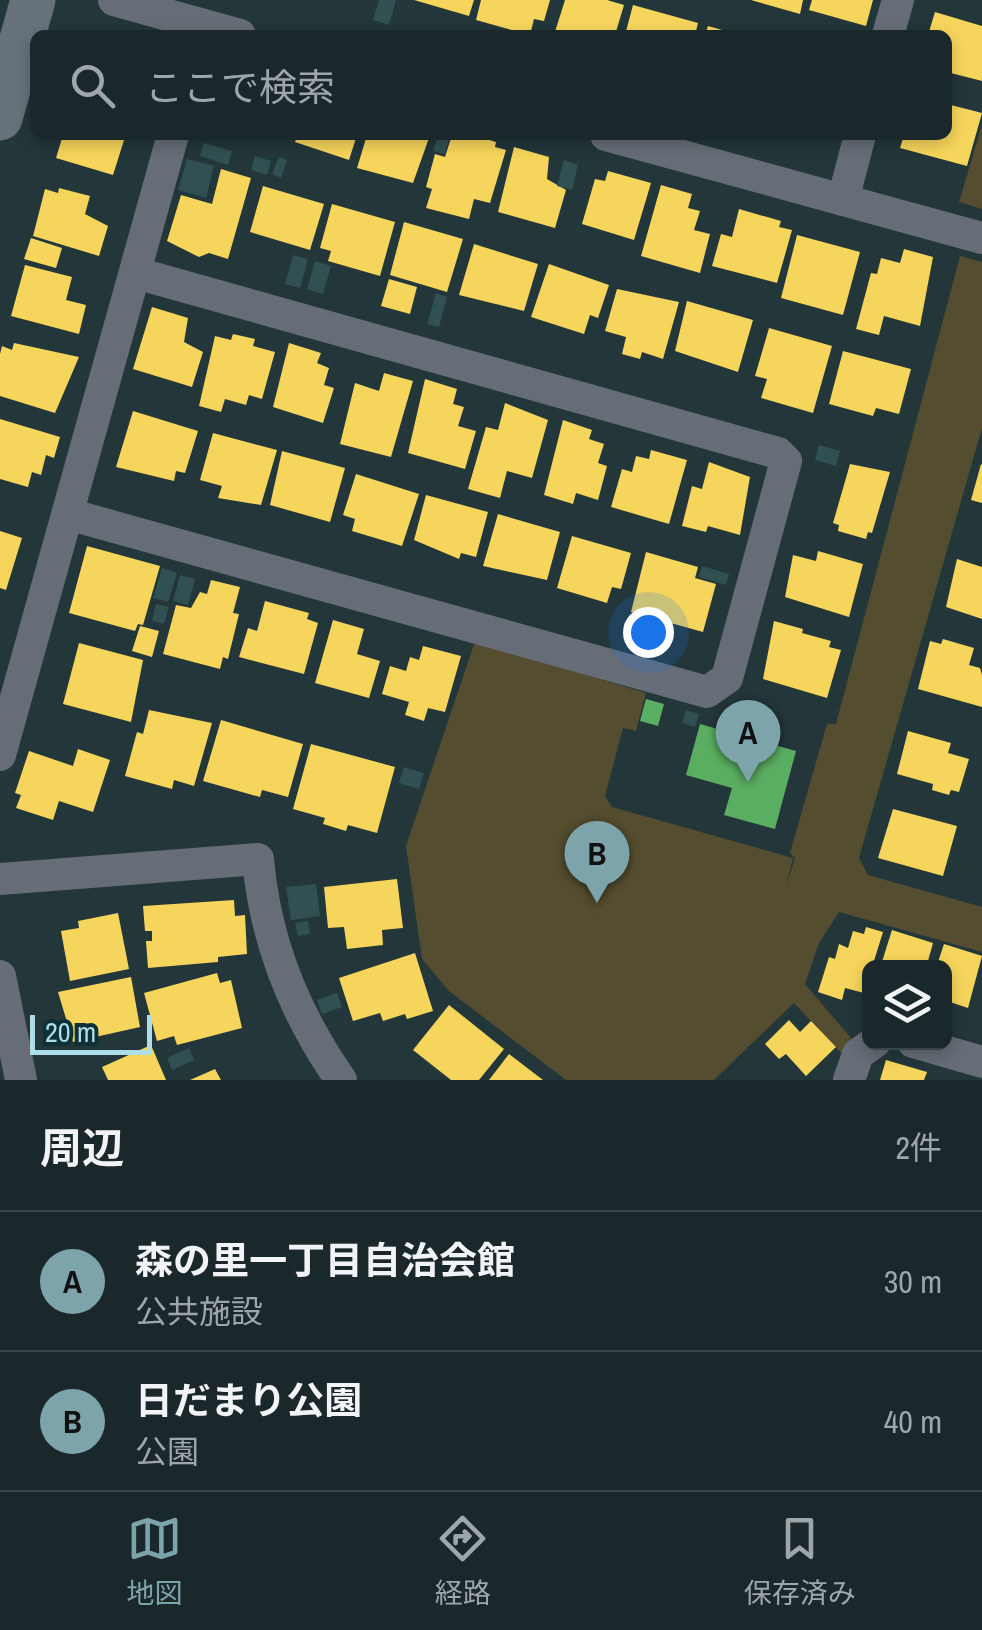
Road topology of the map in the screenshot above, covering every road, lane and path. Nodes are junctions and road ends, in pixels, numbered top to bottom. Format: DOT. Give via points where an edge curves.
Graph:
graph roads {
  1 [pos="34,0"];
  2 [pos="114,0"];
  3 [pos="898,0"];
  4 [pos="205,20"];
  5 [pos="228,30"];
  6 [pos="889,30"];
  7 [pos="0,118"];
  8 [pos="172,140"];
  9 [pos="624,140"];
  10 [pos="859,140"];
  11 [pos="843,200"];
  12 [pos="982,238"];
  13 [pos="136,273"];
  14 [pos="68,514"];
  15 [pos="0,755"];
  16 [pos="0,878"];
  17 [pos="0,976"];
  18 [pos="864,1050"];
  19 [pos="941,1050"];
  20 [pos="982,1062"];
  21 [pos="21,1080"];
  22 [pos="341,1080"];
  23 [pos="849,1080"];
  1 -- 7 [label="street"];
  2 -- 4 [label="street"];
  3 -- 6 [label="street"];
  4 -- 5 [label="street"];
  8 -- 13 [label="street"];
  9 -- 11 [label="street"];
  10 -- 11 [label="street"];
  11 -- 12 [label="street"];
  13 -- 14 [label="street"];
  13 -- 14 [label="street" via="778,453 786,461 727,678 707,692"];
  14 -- 15 [label="street"];
  16 -- 22 [label="street" via="258,859 269,934 290,992"];
  17 -- 21 [label="street"];
  18 -- 23 [label="street"];
  19 -- 20 [label="street"];
}
